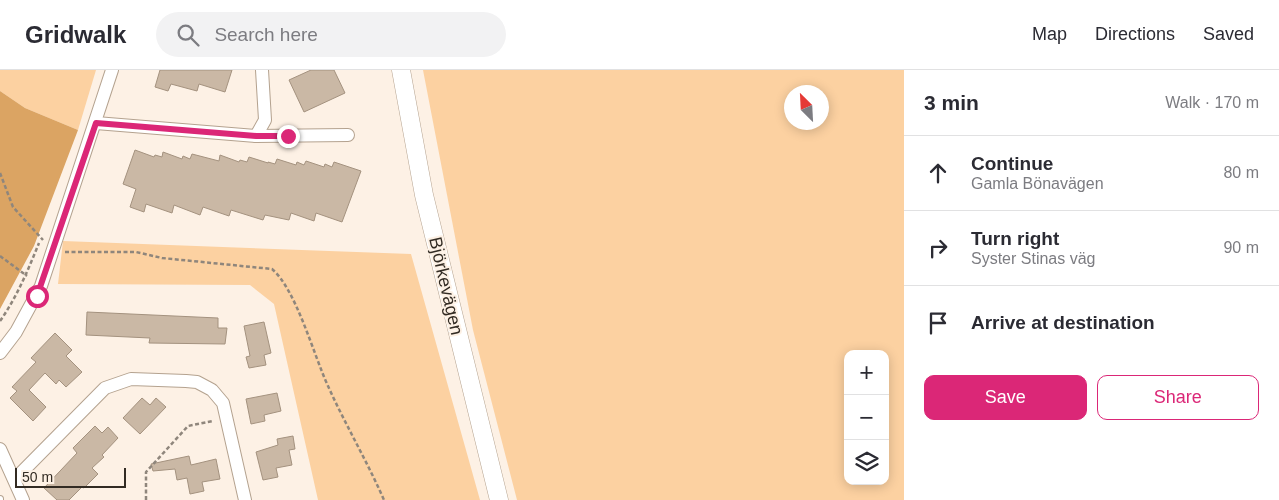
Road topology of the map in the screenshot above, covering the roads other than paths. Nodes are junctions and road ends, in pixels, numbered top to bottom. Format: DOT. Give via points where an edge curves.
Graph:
graph roads {
  1 [pos="112,70"];
  2 [pos="262,70"];
  3 [pos="401,70"];
  4 [pos="96,123"];
  5 [pos="348,135"];
  6 [pos="256,136"];
  7 [pos="0,353"];
  8 [pos="0,449"];
  9 [pos="15,479"];
  10 [pos="23,500"];
  11 [pos="245,500"];
  12 [pos="499,500"];
  1 -- 4 [label="street"];
  2 -- 6 [label="street" via="265,120"];
  3 -- 12 [label="main road, Björkevägen" via="424,195"];
  4 -- 6 [label="street"];
  4 -- 7 [label="street" via="41,286 16,332"];
  5 -- 6 [label="street"];
  8 -- 9 [label="street"];
  9 -- 10 [label="street"];
  9 -- 11 [label="street" via="105,388 123,380 198,382 218,396 228,418"];
}
